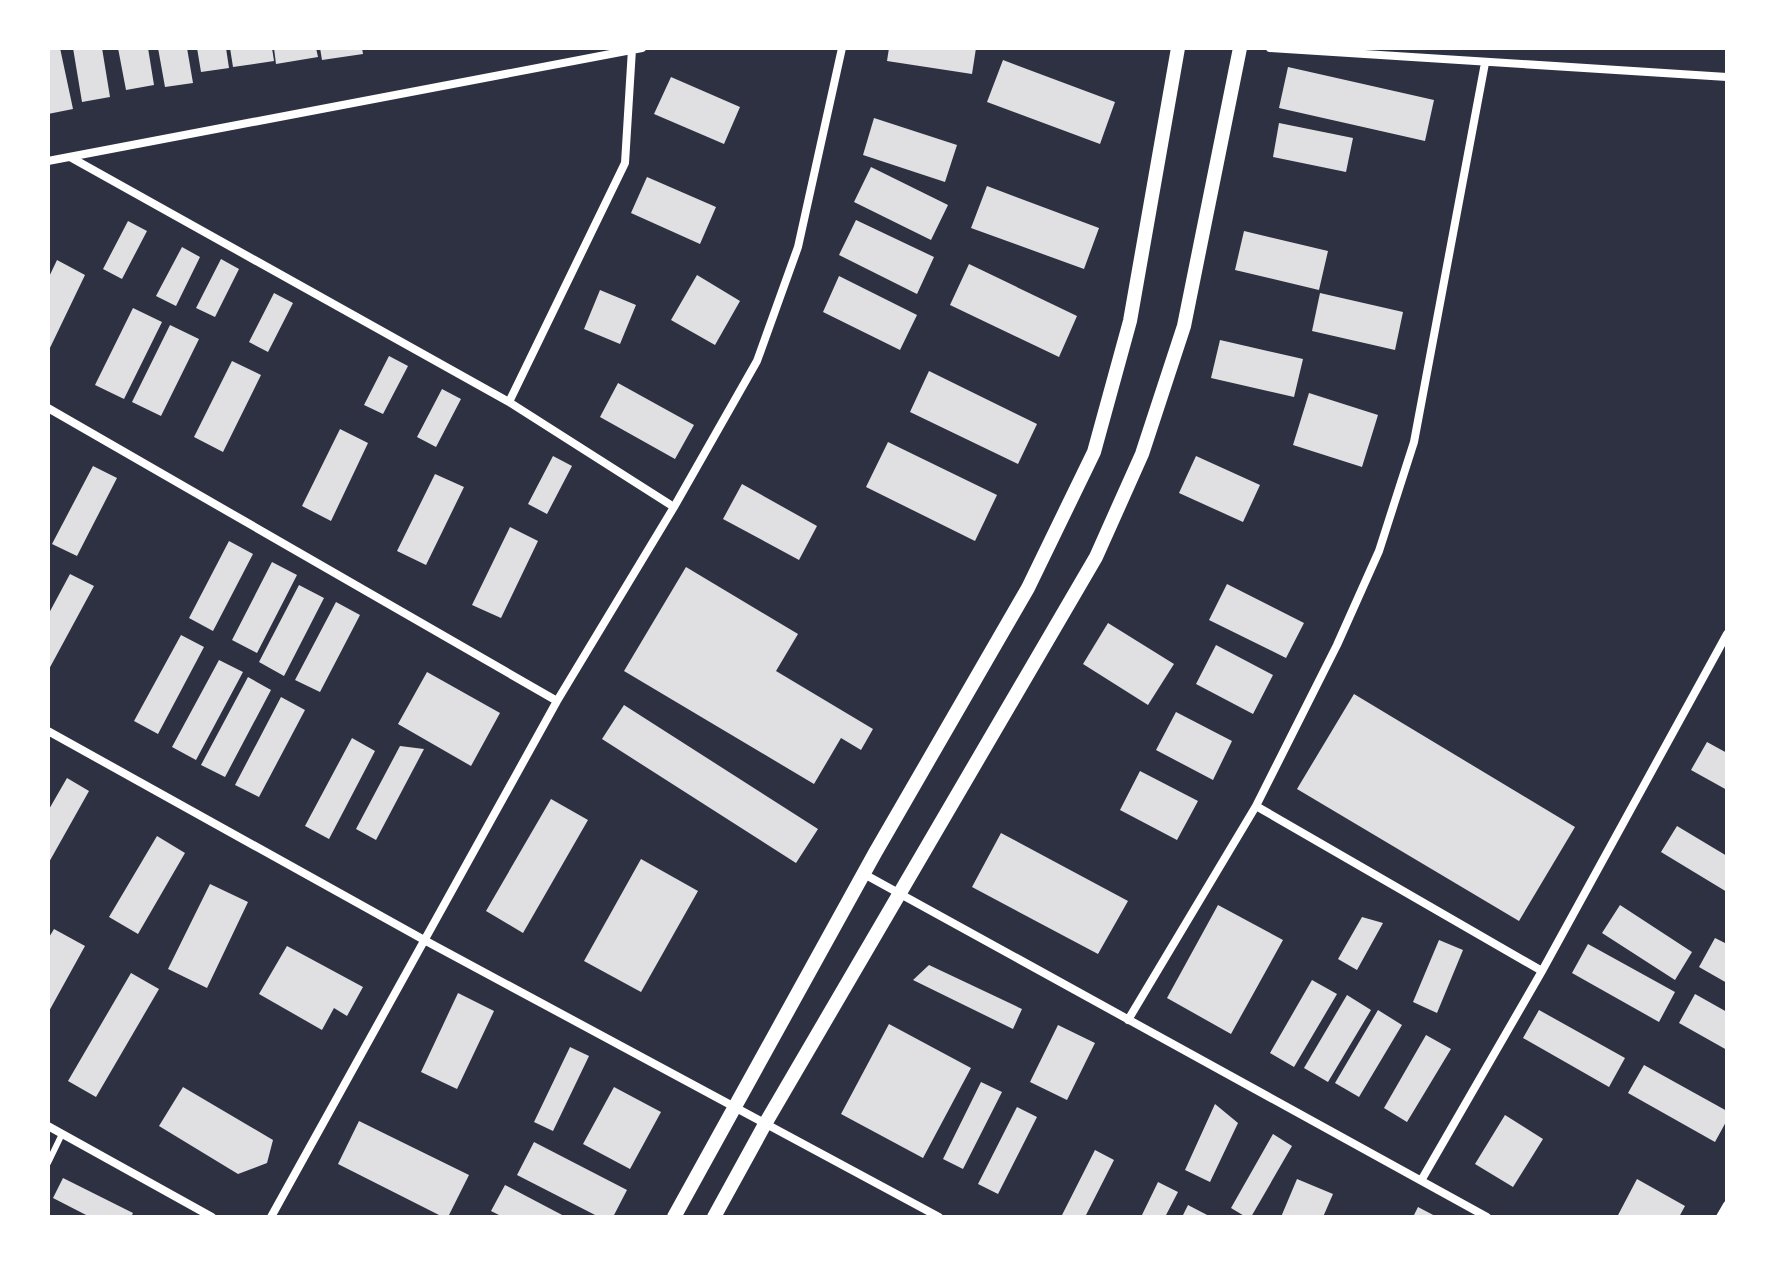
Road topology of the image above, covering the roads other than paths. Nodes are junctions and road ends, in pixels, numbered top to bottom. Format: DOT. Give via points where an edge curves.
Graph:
graph roads {
  1 [pos="842,48"];
  2 [pos="1178,48"];
  3 [pos="1240,48"];
  4 [pos="1270,48"];
  5 [pos="637,49"];
  6 [pos="1485,63"];
  7 [pos="1727,77"];
  8 [pos="70,157"];
  9 [pos="48,161"];
  10 [pos="509,402"];
  11 [pos="48,408"];
  12 [pos="674,507"];
  13 [pos="1727,634"];
  14 [pos="557,701"];
  15 [pos="48,731"];
  16 [pos="1256,806"];
  17 [pos="864,874"];
  18 [pos="901,895"];
  19 [pos="426,941"];
  20 [pos="1542,971"];
  21 [pos="1128,1020"];
  22 [pos="734,1107"];
  23 [pos="765,1124"];
  24 [pos="48,1126"];
  25 [pos="62,1134"];
  26 [pos="48,1163"];
  27 [pos="1422,1179"];
  28 [pos="1727,1205"];
  29 [pos="212,1217"];
  30 [pos="271,1217"];
  31 [pos="674,1217"];
  32 [pos="714,1217"];
  33 [pos="939,1217"];
  34 [pos="1487,1217"];
  35 [pos="1720,1217"];
  1 -- 12 [label="street" via="798,247 757,361"];
  2 -- 17 [label="street" via="1130,321 1094,452 1028,588"];
  3 -- 18 [label="street" via="1184,326 1142,454 1096,557"];
  4 -- 6 [label="street"];
  5 -- 8 [label="street"];
  5 -- 10 [label="street" via="625,163"];
  6 -- 7 [label="street"];
  6 -- 16 [label="street" via="1414,442 1379,551"];
  8 -- 9 [label="street"];
  8 -- 10 [label="street"];
  10 -- 12 [label="street"];
  11 -- 14 [label="street"];
  12 -- 14 [label="street"];
  13 -- 20 [label="street"];
  14 -- 19 [label="street"];
  15 -- 19 [label="street"];
  16 -- 20 [label="street"];
  16 -- 21 [label="street"];
  17 -- 18 [label="street"];
  17 -- 22 [label="street"];
  18 -- 21 [label="street"];
  18 -- 23 [label="street"];
  19 -- 22 [label="street"];
  19 -- 30 [label="street"];
  20 -- 27 [label="street"];
  21 -- 27 [label="street"];
  22 -- 23 [label="street"];
  22 -- 31 [label="street"];
  23 -- 32 [label="street"];
  23 -- 33 [label="street"];
  24 -- 25 [label="street"];
  25 -- 26 [label="lane"];
  25 -- 29 [label="street"];
  27 -- 34 [label="street"];
  28 -- 35 [label="street"];
}
